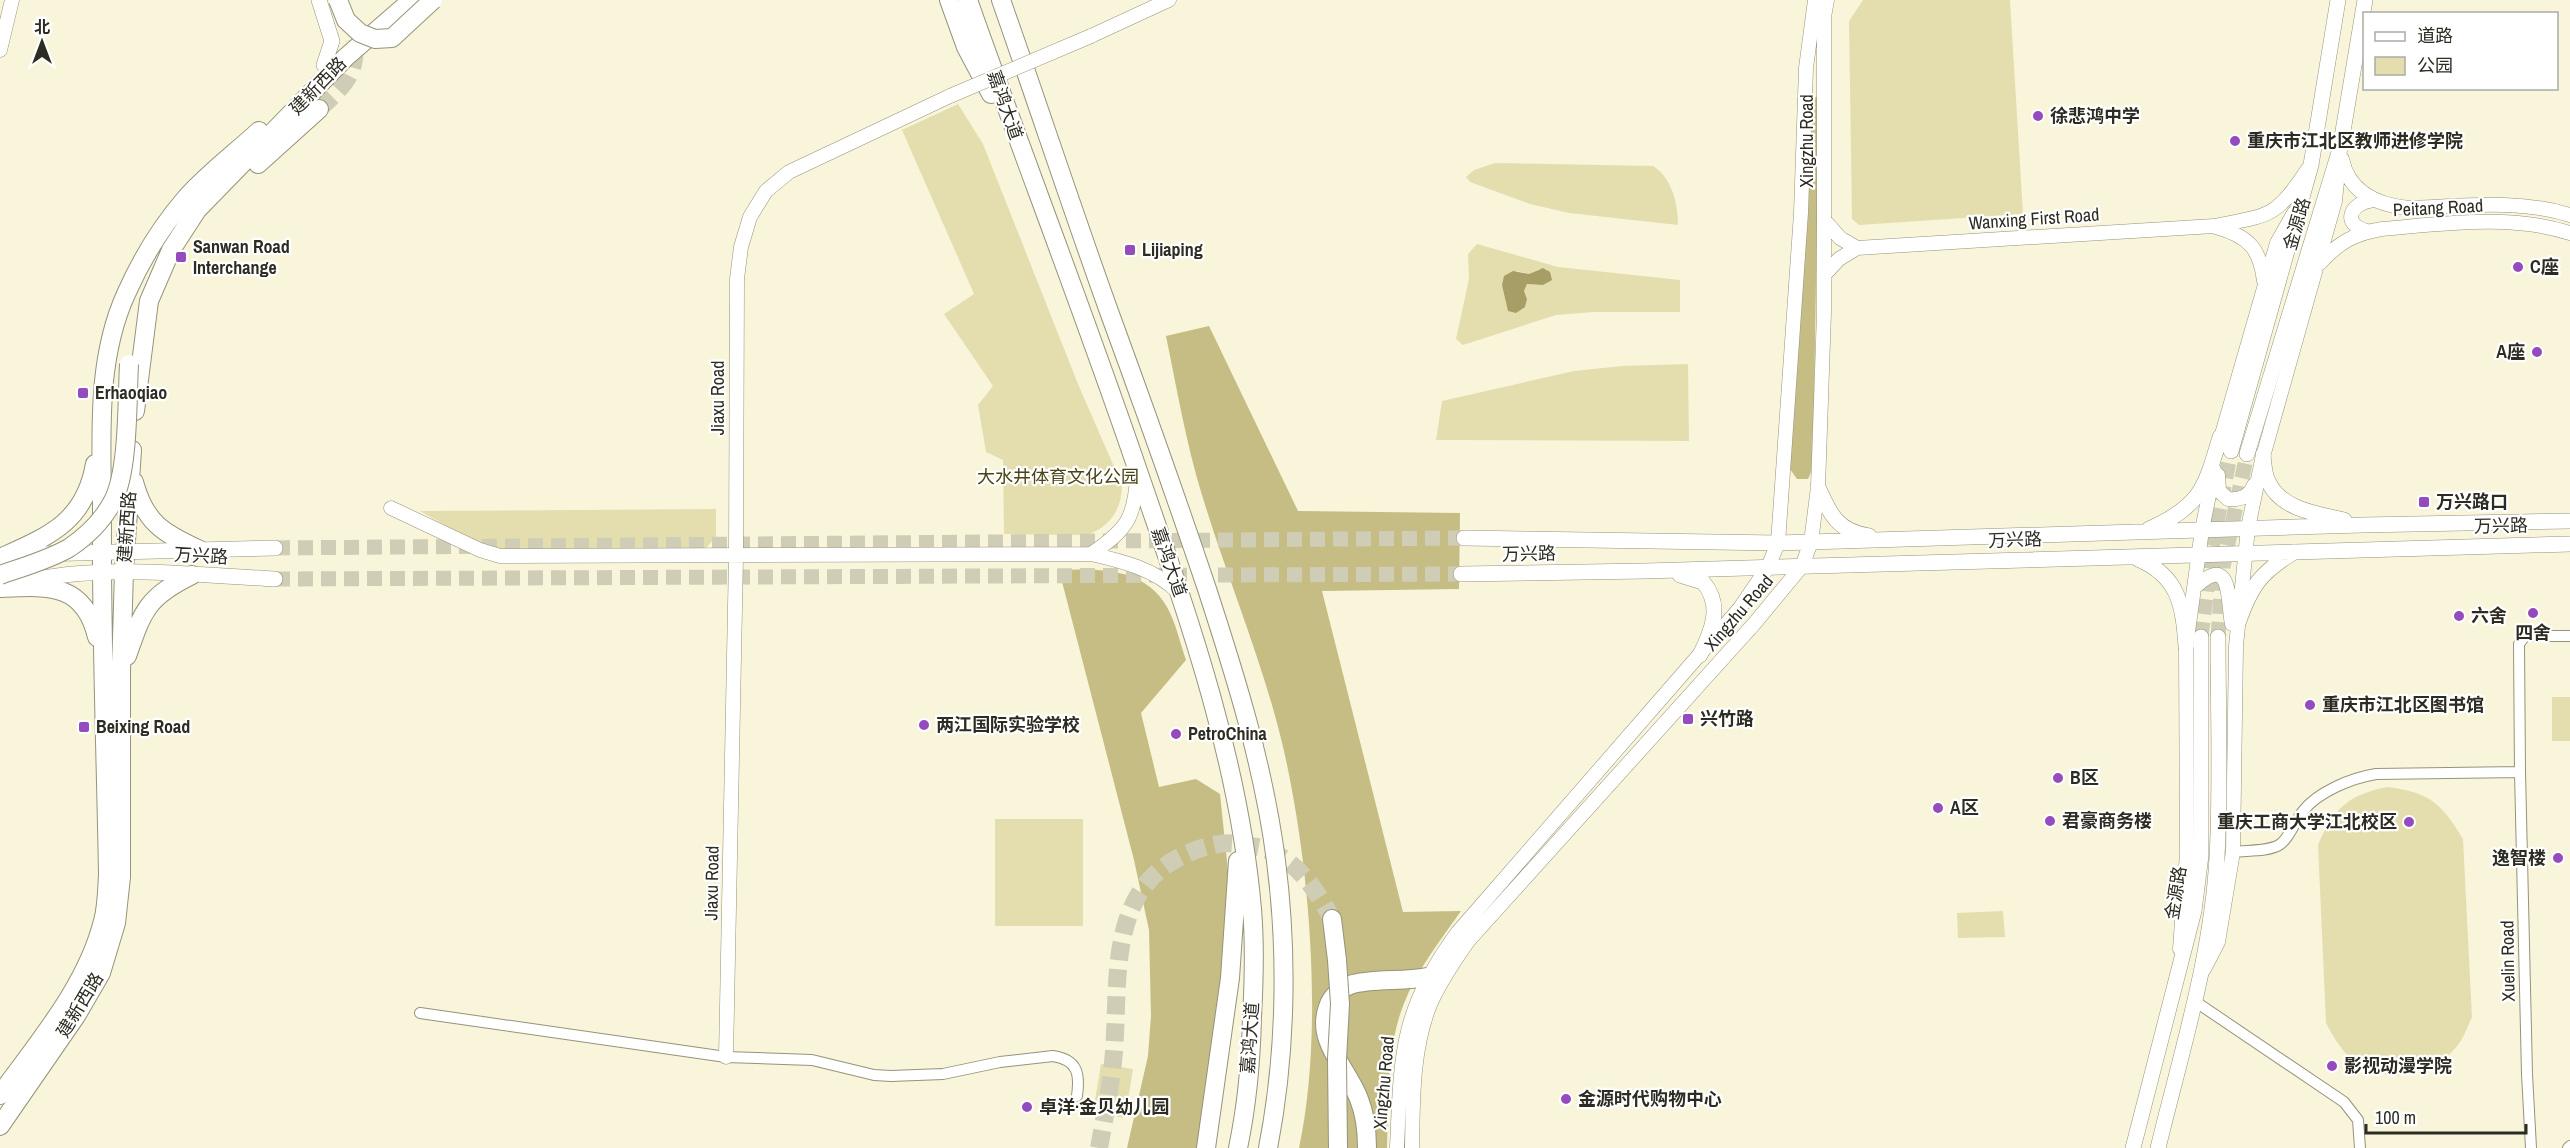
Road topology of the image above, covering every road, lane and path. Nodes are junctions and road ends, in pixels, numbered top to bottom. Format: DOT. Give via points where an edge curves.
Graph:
graph roads {
  1 [pos="12,0"];
  2 [pos="319,0"];
  3 [pos="394,0"];
  4 [pos="412,0"];
  5 [pos="433,0"];
  6 [pos="949,0"];
  7 [pos="968,0"];
  8 [pos="1001,0"];
  9 [pos="1006,0"];
  10 [pos="1169,0"];
  11 [pos="1815,0"];
  12 [pos="1827,0"];
  13 [pos="2338,0"];
  14 [pos="2365,0"];
  15 [pos="345,3"];
  16 [pos="1155,3"];
  17 [pos="1014,38"];
  18 [pos="0,50"];
  19 [pos="324,65"];
  20 [pos="319,109"];
  21 [pos="2340,149"];
  22 [pos="1021,153"];
  23 [pos="2311,165"];
  24 [pos="2373,200"];
  25 [pos="2301,201"];
  26 [pos="197,210"];
  27 [pos="2570,215"];
  28 [pos="1825,221"];
  29 [pos="2214,226"];
  30 [pos="2367,231"];
  31 [pos="2570,233"];
  32 [pos="1857,248"];
  33 [pos="2319,265"];
  34 [pos="1824,275"];
  35 [pos="2264,284"];
  36 [pos="149,301"];
  37 [pos="102,420"];
  38 [pos="2220,437"];
  39 [pos="2231,451"];
  40 [pos="2247,454"];
  41 [pos="2264,455"];
  42 [pos="131,469"];
  43 [pos="1138,470"];
  44 [pos="2257,480"];
  45 [pos="1818,487"];
  46 [pos="391,508"];
  47 [pos="2570,521"];
  48 [pos="2362,525"];
  49 [pos="2332,526"];
  50 [pos="2248,528"];
  51 [pos="2202,530"];
  52 [pos="2141,532"];
  53 [pos="2081,534"];
  54 [pos="1464,538"];
  55 [pos="1896,540"];
  56 [pos="1811,542"];
  57 [pos="1778,543"];
  58 [pos="2570,544"];
  59 [pos="275,548"];
  60 [pos="2335,549"];
  61 [pos="200,550"];
  62 [pos="2296,550"];
  63 [pos="102,552"];
  64 [pos="126,552"];
  65 [pos="1091,554"];
  66 [pos="2244,554"];
  67 [pos="2199,555"];
  68 [pos="736,556"];
  69 [pos="2132,556"];
  70 [pos="2072,558"];
  71 [pos="0,559"];
  72 [pos="1802,566"];
  73 [pos="1768,567"];
  74 [pos="124,571"];
  75 [pos="1645,571"];
  76 [pos="101,572"];
  77 [pos="1461,574"];
  78 [pos="0,575"];
  79 [pos="192,575"];
  80 [pos="275,579"];
  81 [pos="0,588"];
  82 [pos="2194,588"];
  83 [pos="1181,596"];
  84 [pos="2238,623"];
  85 [pos="2570,636"];
  86 [pos="2201,637"];
  87 [pos="2218,637"];
  88 [pos="2186,646"];
  89 [pos="2236,646"];
  90 [pos="1700,655"];
  91 [pos="113,671"];
  92 [pos="2520,772"];
  93 [pos="1240,823"];
  94 [pos="2233,852"];
  95 [pos="1332,919"];
  96 [pos="2179,974"];
  97 [pos="1427,977"];
  98 [pos="2199,978"];
  99 [pos="2193,1000"];
  100 [pos="1340,1004"];
  101 [pos="420,1013"];
  102 [pos="726,1057"];
  103 [pos="0,1095"];
  104 [pos="1077,1096"];
  105 [pos="0,1126"];
  106 [pos="1206,1148"];
  107 [pos="1238,1148"];
  108 [pos="1268,1148"];
  109 [pos="1338,1148"];
  110 [pos="1351,1148"];
  111 [pos="1367,1148"];
  112 [pos="1397,1148"];
  113 [pos="1412,1148"];
  114 [pos="2133,1148"];
  115 [pos="2158,1148"];
  116 [pos="2360,1148"];
  117 [pos="2531,1148"];
  1 -- 18 [label="street"];
  2 -- 19 [label="main road" via="332,40"];
  3 -- 19 [label="main road, 建新西路"];
  4 -- 26 [label="main road, 建新西路" via="346,57"];
  5 -- 15 [label="main road, bridge" via="392,38 375,39 360,33 346,20"];
  6 -- 22 [label="main road" via="966,48"];
  7 -- 22 [label="main road, 嘉鸿大道"];
  8 -- 17 [label="main road, 嘉鸿大道"];
  9 -- 17 [label="main road"];
  10 -- 16 [label="street, Jiaxu Road"];
  11 -- 57 [label="street, Xingzhu Road" via="1806,69 1801,213"];
  12 -- 28 [label="street, Xingzhu Road"];
  13 -- 23 [label="main road, 金源路"];
  14 -- 21 [label="main road, 金源路"];
  16 -- 68 [label="street, Jiaxu Road, bridge" via="1091,36 950,96 789,172 766,191 750,217 737,279"];
  17 -- 108 [label="main road, 嘉鸿大道" via="1178,503 1242,694 1257,757 1281,913 1280,1053"];
  19 -- 37 [label="main road, 建新西路" via="288,104 186,198 150,245 125,295 114,329 106,361"];
  20 -- 26 [label="main road" via="236,184"];
  21 -- 24 [label="street, Peitang Road" via="2350,182"];
  21 -- 33 [label="street" via="2335,201"];
  21 -- 40 [label="main road, 金源路"];
  22 -- 43 [label="main road, 嘉鸿大道"];
  23 -- 25 [label="main road, 金源路"];
  23 -- 29 [label="street, Wanxing First Road" via="2287,200 2274,211"];
  24 -- 27 [label="street, Peitang Road" via="2409,208 2525,207"];
  24 -- 30 [label="street" via="2361,202 2352,214 2352,223"];
  25 -- 35 [label="street" via="2277,243"];
  25 -- 39 [label="main road, 金源路"];
  26 -- 36 [label="main road, 建新西路" via="171,250"];
  28 -- 32 [label="street" via="1840,238"];
  28 -- 34 [label="street, Xingzhu Road"];
  29 -- 32 [label="street, Wanxing First Road"];
  29 -- 35 [label="street" via="2236,232 2250,244 2262,266"];
  30 -- 31 [label="street, Peitang Road" via="2497,223 2551,227"];
  30 -- 33 [label="street, Peitang Road" via="2342,242"];
  32 -- 34 [label="street"];
  33 -- 41 [label="street"];
  34 -- 45 [label="street, Xingzhu Road"];
  35 -- 38 [label="street"];
  36 -- 42 [label="main road, 建新西路" via="139,366"];
  36 -- 78 [label="main road, bridge" via="135,332 129,364 122,469 114,500 97,525 69,547"];
  37 -- 63 [label="main road, 建新西路"];
  37 -- 71 [label="main road" via="94,471 77,512 61,528"];
  38 -- 44 [label="street" via="2218,484 2222,496 2242,499"];
  38 -- 51 [label="street"];
  38 -- 52 [label="main road" via="2200,494 2171,519"];
  41 -- 44 [label="street"];
  41 -- 48 [label="main road" via="2268,483 2289,503"];
  42 -- 61 [label="main road" via="138,496 153,522 161,531"];
  42 -- 64 [label="main road, 建新西路"];
  43 -- 65 [label="street" via="1129,521 1115,538"];
  43 -- 83 [label="main road, 嘉鸿大道"];
  44 -- 50 [label="street"];
  45 -- 55 [label="main road" via="1830,514 1840,525 1858,534"];
  45 -- 56 [label="street, Xingzhu Road"];
  46 -- 68 [label="street" via="500,556"];
  47 -- 48 [label="main road, 万兴路"];
  48 -- 49 [label="main road, 万兴路"];
  49 -- 50 [label="main road, 万兴路"];
  49 -- 60 [label="main road" via="2324,531 2322,540"];
  50 -- 51 [label="main road, 万兴路"];
  50 -- 66 [label="street"];
  51 -- 52 [label="main road, 万兴路"];
  51 -- 67 [label="street"];
  52 -- 53 [label="main road, 万兴路"];
  53 -- 55 [label="main road, 万兴路"];
  53 -- 70 [label="main road" via="2094,539 2096,546 2092,552"];
  54 -- 57 [label="main road, 万兴路"];
  55 -- 56 [label="main road, 万兴路"];
  56 -- 57 [label="main road, 万兴路"];
  56 -- 72 [label="street, Xingzhu Road"];
  57 -- 73 [label="street, Xingzhu Road"];
  58 -- 60 [label="main road, 万兴路"];
  59 -- 61 [label="main road, 万兴路"];
  60 -- 62 [label="main road, 万兴路"];
  61 -- 64 [label="main road, 万兴路"];
  62 -- 66 [label="main road, 万兴路"];
  62 -- 84 [label="main road" via="2265,573 2249,592"];
  63 -- 64 [label="main road, 万兴路"];
  63 -- 71 [label="main road, 万兴路"];
  63 -- 76 [label="main road, 建新西路"];
  64 -- 74 [label="main road, 建新西路"];
  65 -- 68 [label="street"];
  65 -- 83 [label="street" via="1166,580"];
  66 -- 67 [label="main road, 万兴路"];
  66 -- 84 [label="street"];
  67 -- 69 [label="main road, 万兴路"];
  67 -- 82 [label="street"];
  68 -- 102 [label="street, Jiaxu Road"];
  69 -- 70 [label="main road, 万兴路"];
  69 -- 88 [label="main road" via="2153,565 2176,590"];
  70 -- 72 [label="main road, 万兴路"];
  72 -- 73 [label="main road, 万兴路"];
  72 -- 113 [label="street, Xingzhu Road" via="1755,624 1469,940 1445,975 1418,1044"];
  73 -- 75 [label="main road, 万兴路"];
  73 -- 90 [label="street, Xingzhu Road"];
  74 -- 76 [label="main road, 万兴路"];
  74 -- 79 [label="main road, 万兴路"];
  74 -- 91 [label="main road, 建新西路"];
  75 -- 77 [label="main road, 万兴路"];
  75 -- 90 [label="main road" via="1697,578 1708,588 1714,600 1714,616"];
  76 -- 81 [label="main road, 万兴路" via="40,578"];
  76 -- 91 [label="main road, 建新西路"];
  79 -- 80 [label="main road, 万兴路"];
  79 -- 91 [label="main road" via="152,600"];
  81 -- 91 [label="main road" via="48,588 74,596 86,608"];
  82 -- 88 [label="street"];
  82 -- 89 [label="street" via="2211,576 2218,576 2228,585"];
  83 -- 93 [label="main road, 嘉鸿大道" via="1213,699"];
  84 -- 89 [label="street"];
  85 -- 92 [label="street, Xuelin Road" via="2525,636 2519,644"];
  86 -- 96 [label="main road, 金源路" via="2201,855 2194,911"];
  87 -- 98 [label="main road, 金源路" via="2217,858"];
  88 -- 96 [label="street" via="2187,853"];
  89 -- 94 [label="street"];
  90 -- 97 [label="street, Xingzhu Road" via="1458,932"];
  91 -- 103 [label="main road, 建新西路" via="108,875 103,921 87,966"];
  91 -- 105 [label="main road, 建新西路" via="121,877 116,922 101,973"];
  92 -- 94 [label="street" via="2365,776 2317,798 2276,847"];
  92 -- 117 [label="street, Xuelin Road"];
  93 -- 106 [label="main road" via="1230,978"];
  93 -- 107 [label="main road, 嘉鸿大道" via="1252,912 1254,983 1251,1051"];
  94 -- 98 [label="street" via="2218,942"];
  95 -- 100 [label="main road, bridge"];
  96 -- 114 [label="main road, 金源路"];
  97 -- 111 [label="main road" via="1349,986 1336,993 1329,1004 1324,1026 1326,1039 1359,1098"];
  97 -- 112 [label="street, Xingzhu Road" via="1404,1038"];
  98 -- 99 [label="main road, 金源路"];
  99 -- 115 [label="main road, 金源路"];
  99 -- 116 [label="street" via="2344,1102 2358,1120"];
  100 -- 109 [label="main road, bridge"];
  100 -- 110 [label="main road, bridge"];
  101 -- 102 [label="street"];
  102 -- 104 [label="street" via="812,1060 891,1076 942,1074 1053,1056 1075,1066"];
}
